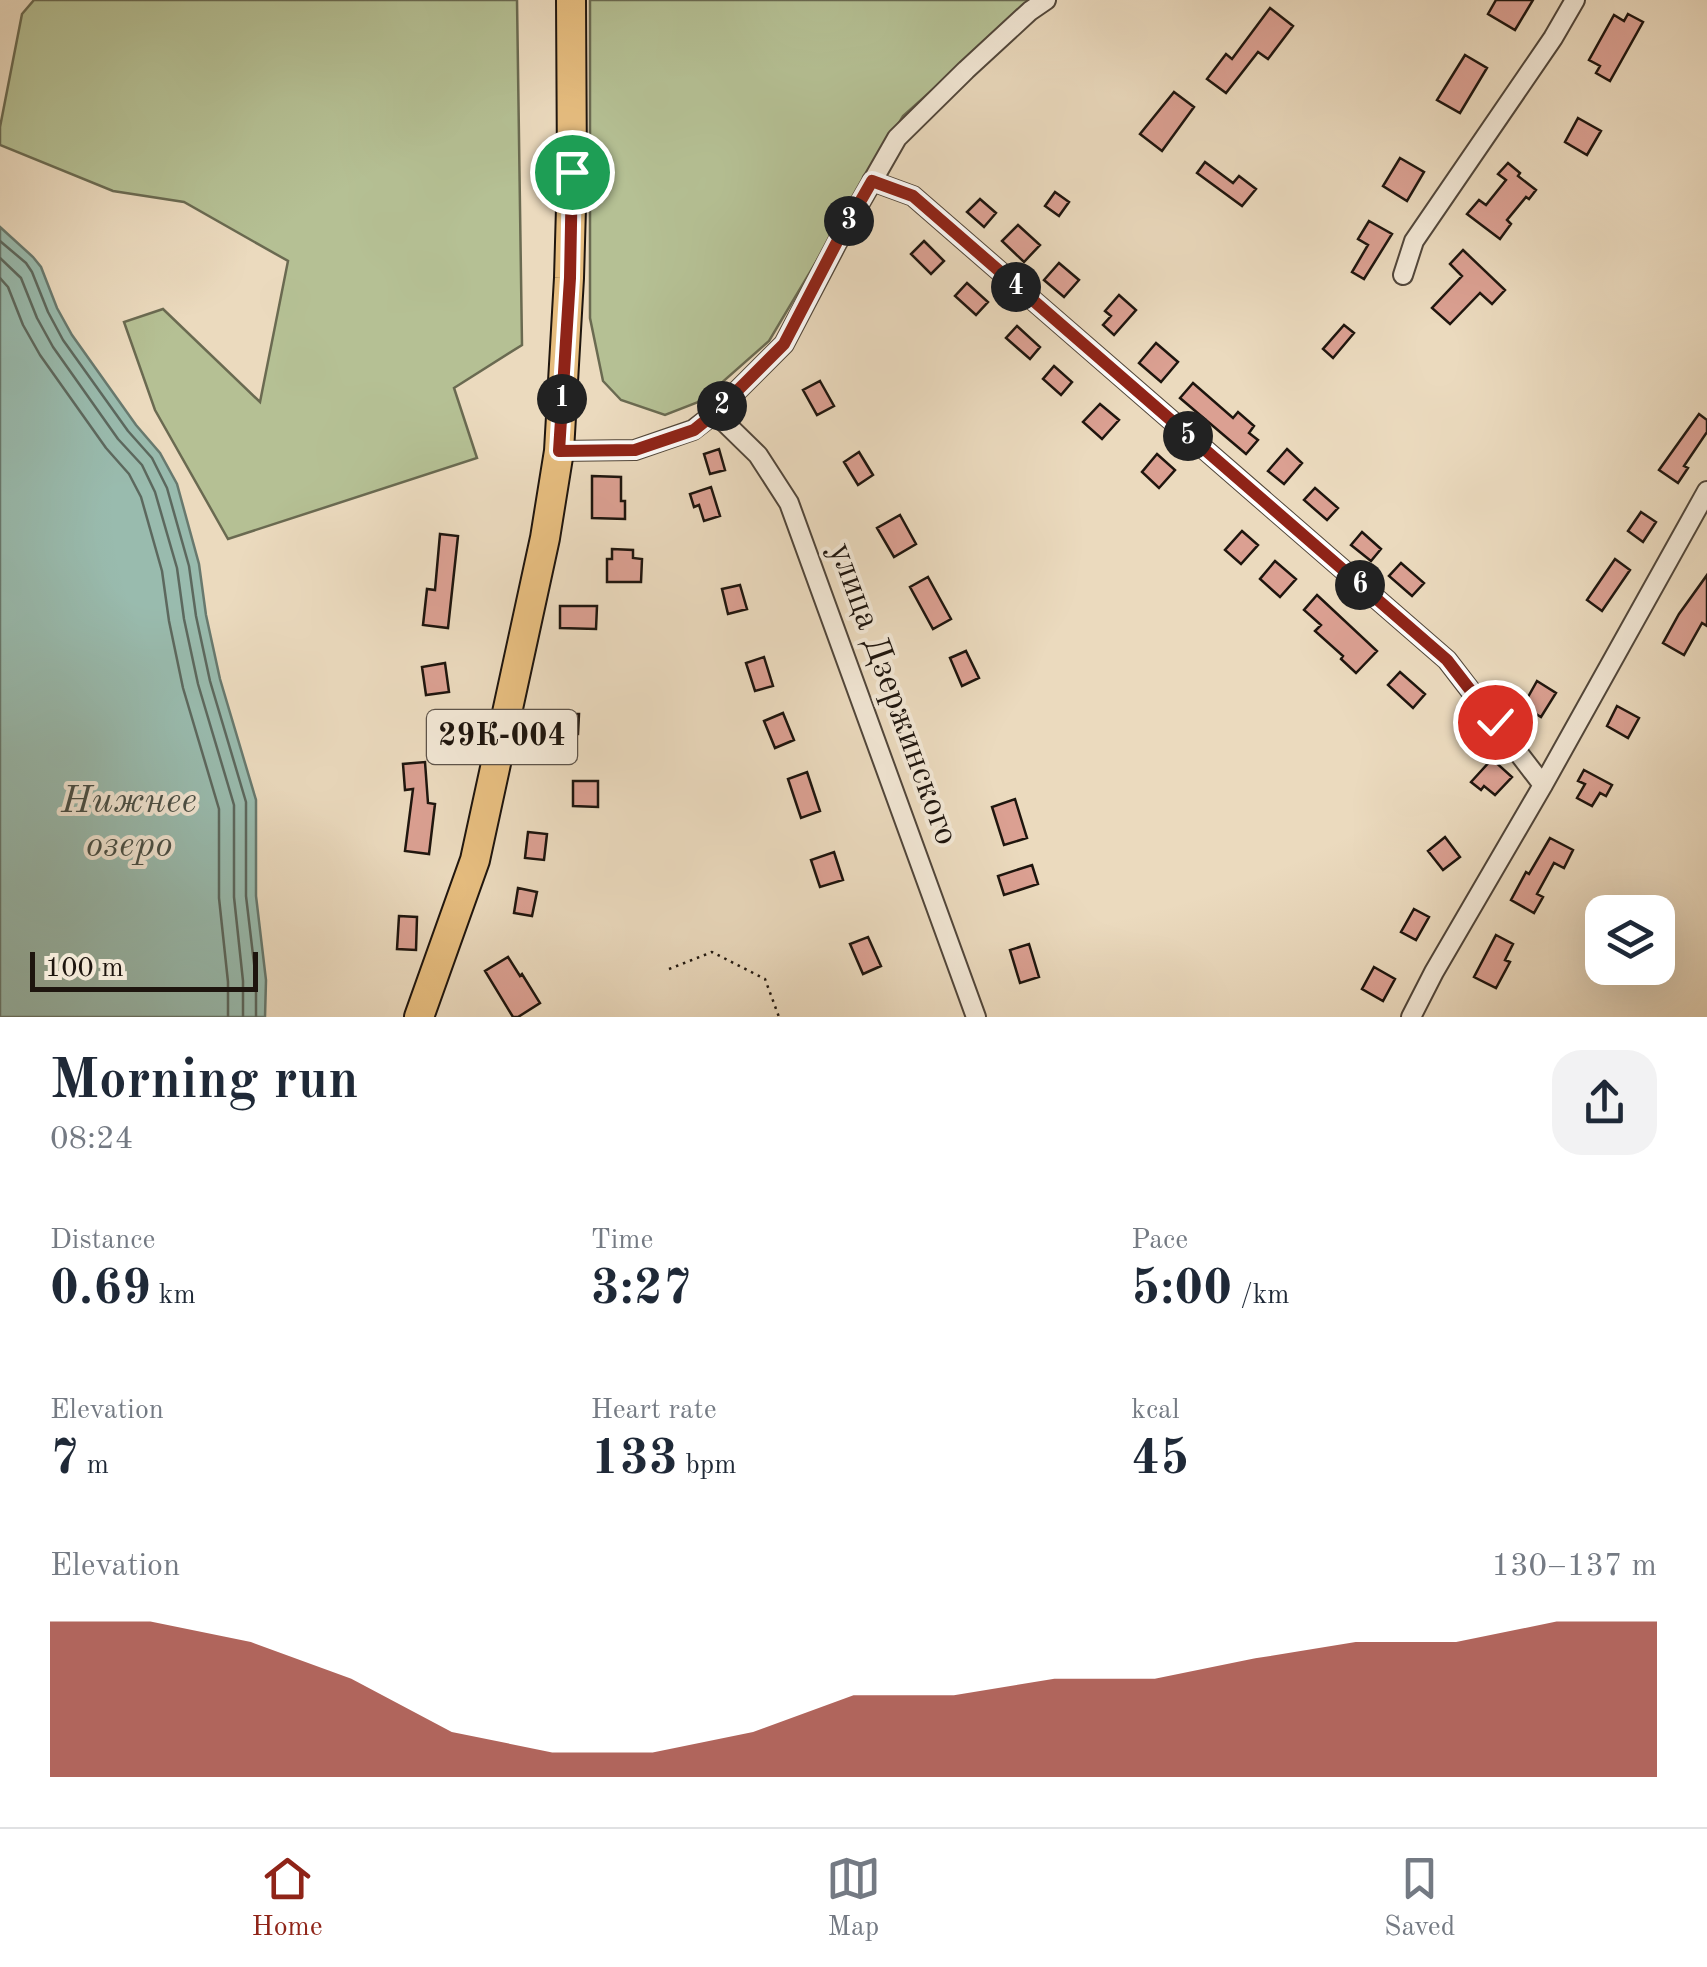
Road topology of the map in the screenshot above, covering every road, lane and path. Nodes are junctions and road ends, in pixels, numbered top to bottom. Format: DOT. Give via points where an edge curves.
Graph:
graph roads {
  1 [pos="571,0"];
  2 [pos="1046,0"];
  3 [pos="1575,0"];
  4 [pos="872,181"];
  5 [pos="1402,275"];
  6 [pos="715,413"];
  7 [pos="559,451"];
  8 [pos="1707,490"];
  9 [pos="1543,785"];
  10 [pos="669,969"];
  11 [pos="419,1017"];
  12 [pos="780,1017"];
  13 [pos="976,1017"];
  14 [pos="1412,1017"];
  1 -- 7 [label="main road, 29К-004" via="570,242"];
  2 -- 4 [label="street" via="898,138"];
  3 -- 5 [label="street" via="1414,241"];
  4 -- 6 [label="street" via="784,344"];
  4 -- 9 [label="street" via="913,196 1447,660"];
  6 -- 7 [label="street" via="694,430 635,450"];
  6 -- 13 [label="street, улица Дзержинского" via="758,456 789,503"];
  7 -- 11 [label="main road, 29К-004" via="475,860"];
  8 -- 9 [label="street"];
  9 -- 14 [label="street"];
  10 -- 12 [label="path" via="712,952 765,978"];
}
